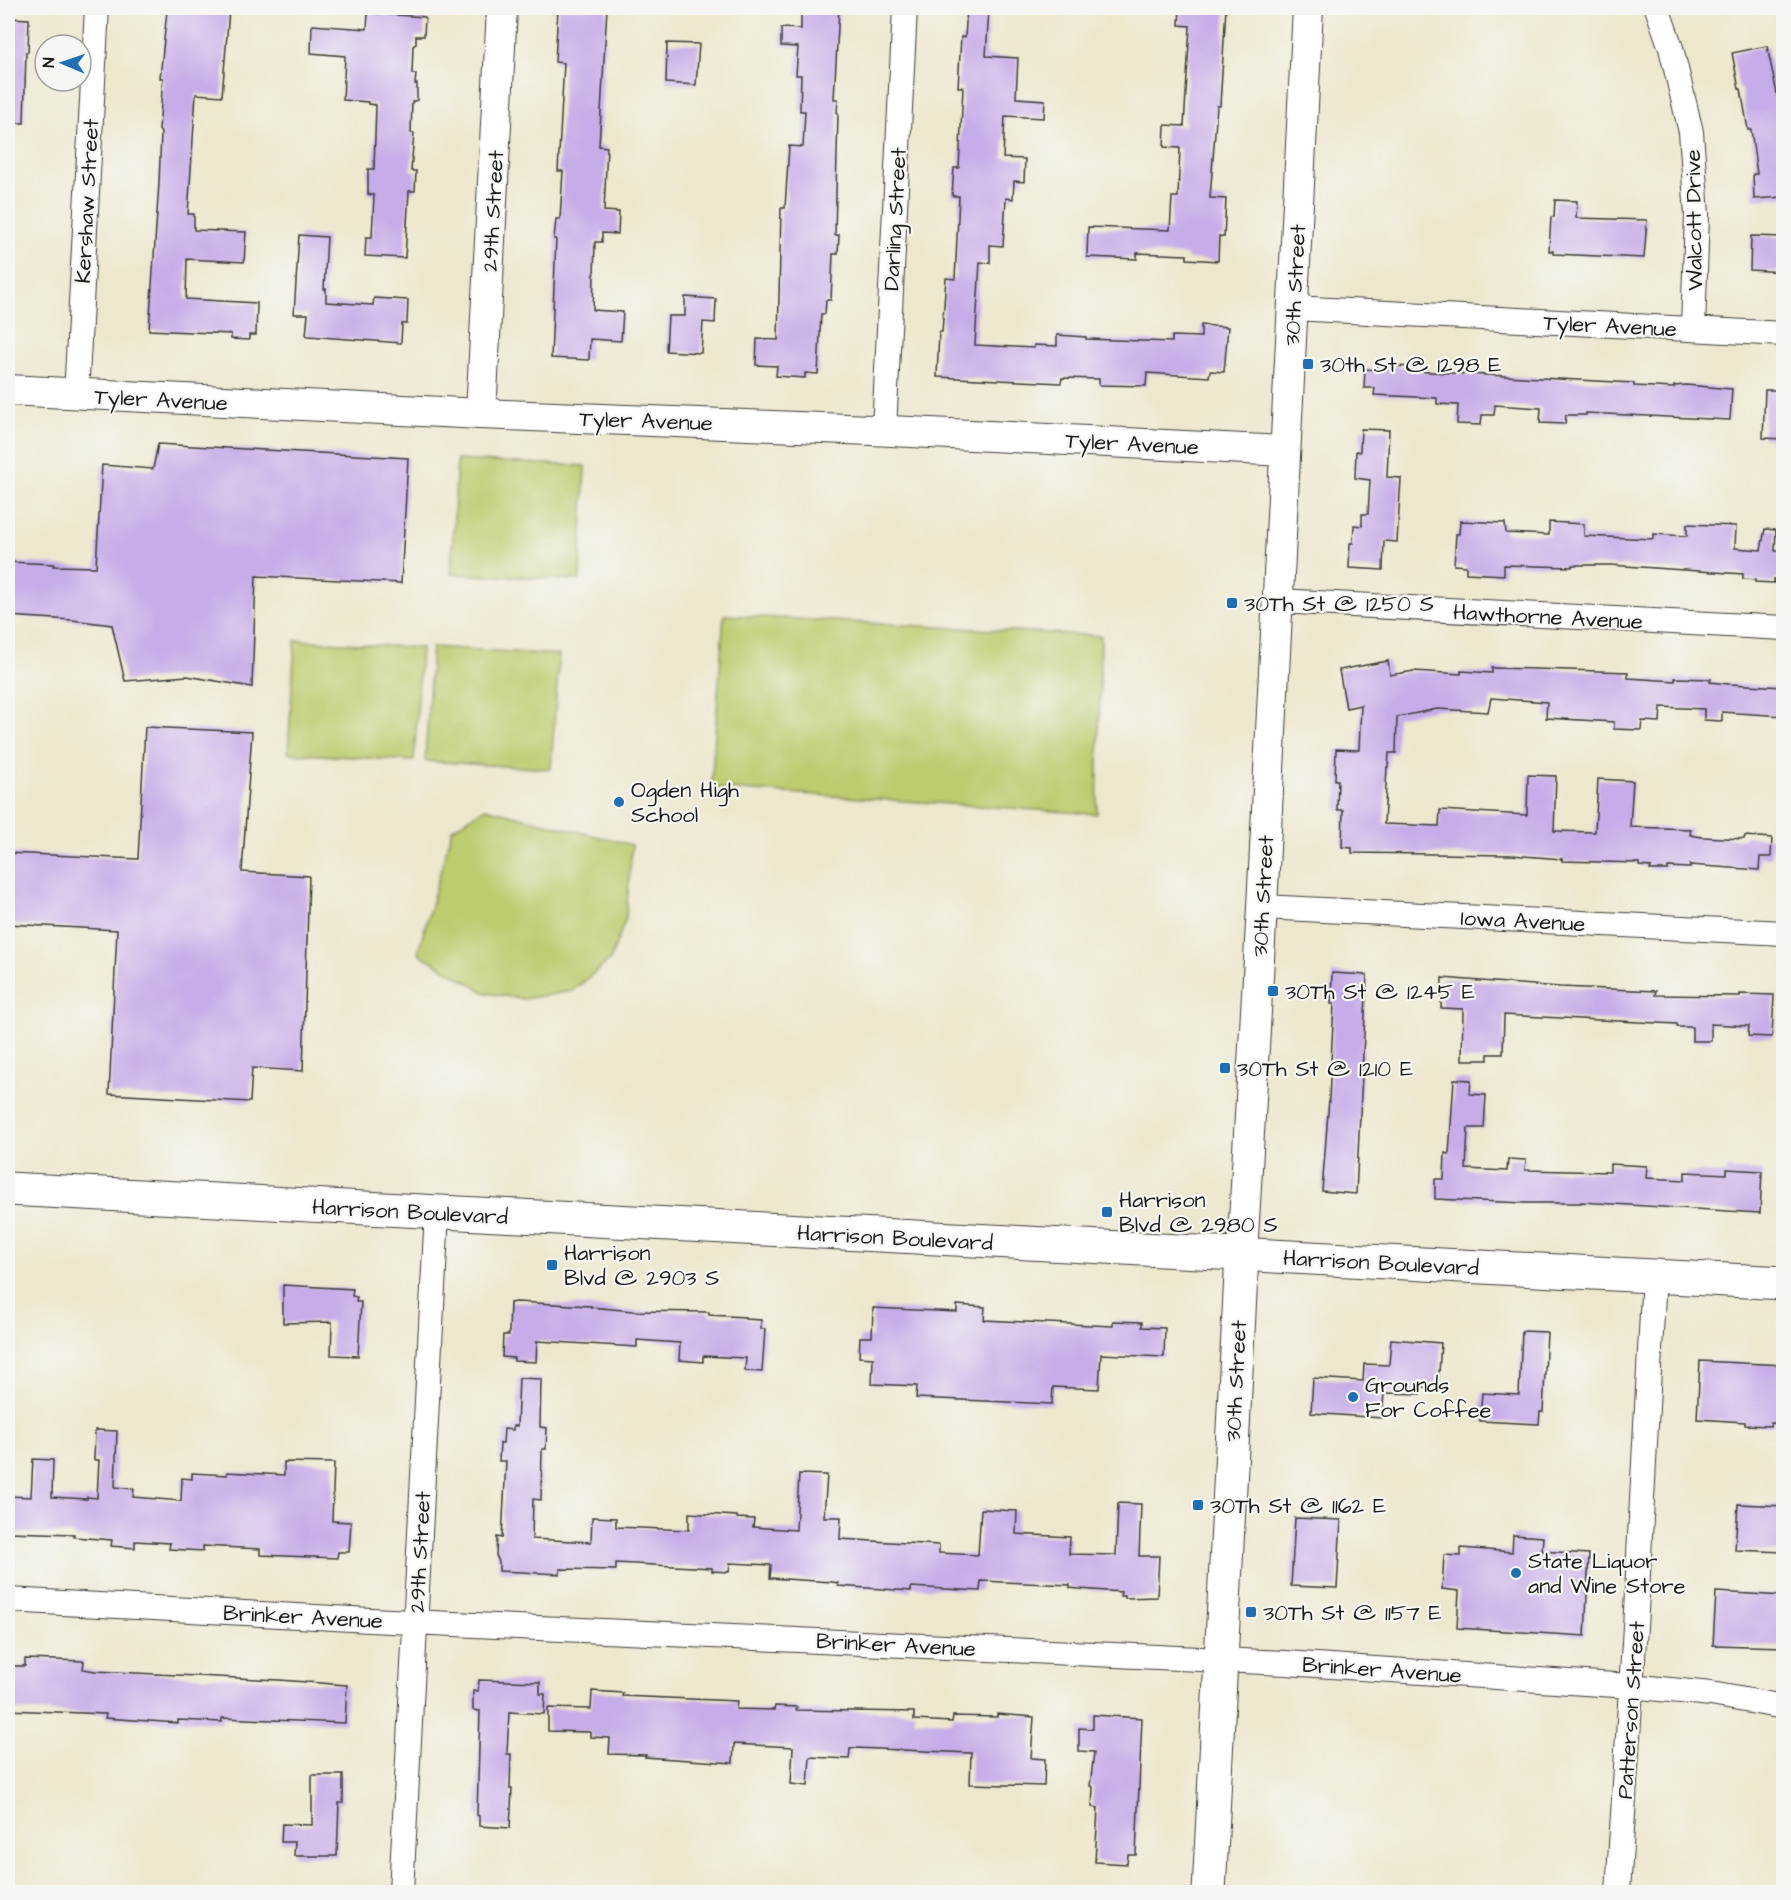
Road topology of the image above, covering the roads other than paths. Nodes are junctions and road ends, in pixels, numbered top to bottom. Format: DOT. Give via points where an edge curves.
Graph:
graph roads {
  1 [pos="96,8"];
  2 [pos="502,8"];
  3 [pos="905,8"];
  4 [pos="1308,8"];
  5 [pos="1657,8"];
  6 [pos="1293,309"];
  7 [pos="1693,329"];
  8 [pos="1784,334"];
  9 [pos="8,390"];
  10 [pos="76,395"];
  11 [pos="481,414"];
  12 [pos="884,430"];
  13 [pos="1285,451"];
  14 [pos="1278,601"];
  15 [pos="1784,628"];
  16 [pos="1262,907"];
  17 [pos="1784,933"];
  18 [pos="8,1189"];
  19 [pos="436,1212"];
  20 [pos="1242,1255"];
  21 [pos="1654,1276"];
  22 [pos="1784,1282"];
  23 [pos="8,1600"];
  24 [pos="415,1621"];
  25 [pos="1220,1659"];
  26 [pos="1630,1686"];
  27 [pos="1784,1707"];
  28 [pos="401,1893"];
  29 [pos="1209,1893"];
  30 [pos="1618,1893"];
  1 -- 10 [label="street, Kershaw Street"];
  2 -- 11 [label="street, 29th Street"];
  3 -- 12 [label="street, Darling Street"];
  4 -- 6 [label="street, 30th Street"];
  5 -- 7 [label="street, Walcott Drive" via="1691,132 1697,215"];
  6 -- 7 [label="street, Tyler Avenue"];
  6 -- 13 [label="street, 30th Street"];
  7 -- 8 [label="street, Tyler Avenue"];
  9 -- 10 [label="street, Tyler Avenue"];
  10 -- 11 [label="street, Tyler Avenue"];
  11 -- 12 [label="street, Tyler Avenue"];
  12 -- 13 [label="street, Tyler Avenue"];
  13 -- 14 [label="street, 30th Street"];
  14 -- 15 [label="street, Hawthorne Avenue"];
  14 -- 16 [label="street, 30th Street"];
  16 -- 17 [label="street, Iowa Avenue"];
  16 -- 20 [label="street, 30th Street"];
  18 -- 19 [label="main road, Harrison Boulevard"];
  19 -- 20 [label="main road, Harrison Boulevard"];
  19 -- 24 [label="street, 29th Street"];
  20 -- 21 [label="main road, Harrison Boulevard"];
  20 -- 25 [label="main road, 30th Street"];
  21 -- 22 [label="main road, Harrison Boulevard"];
  21 -- 26 [label="street, Patterson Street"];
  23 -- 24 [label="street, Brinker Avenue"];
  24 -- 25 [label="street, Brinker Avenue"];
  24 -- 28 [label="street, 29th Street"];
  25 -- 26 [label="street, Brinker Avenue"];
  25 -- 29 [label="main road, 30th Street"];
  26 -- 27 [label="street, Brinker Avenue" via="1711,1694"];
  26 -- 30 [label="street, Patterson Street"];
}
